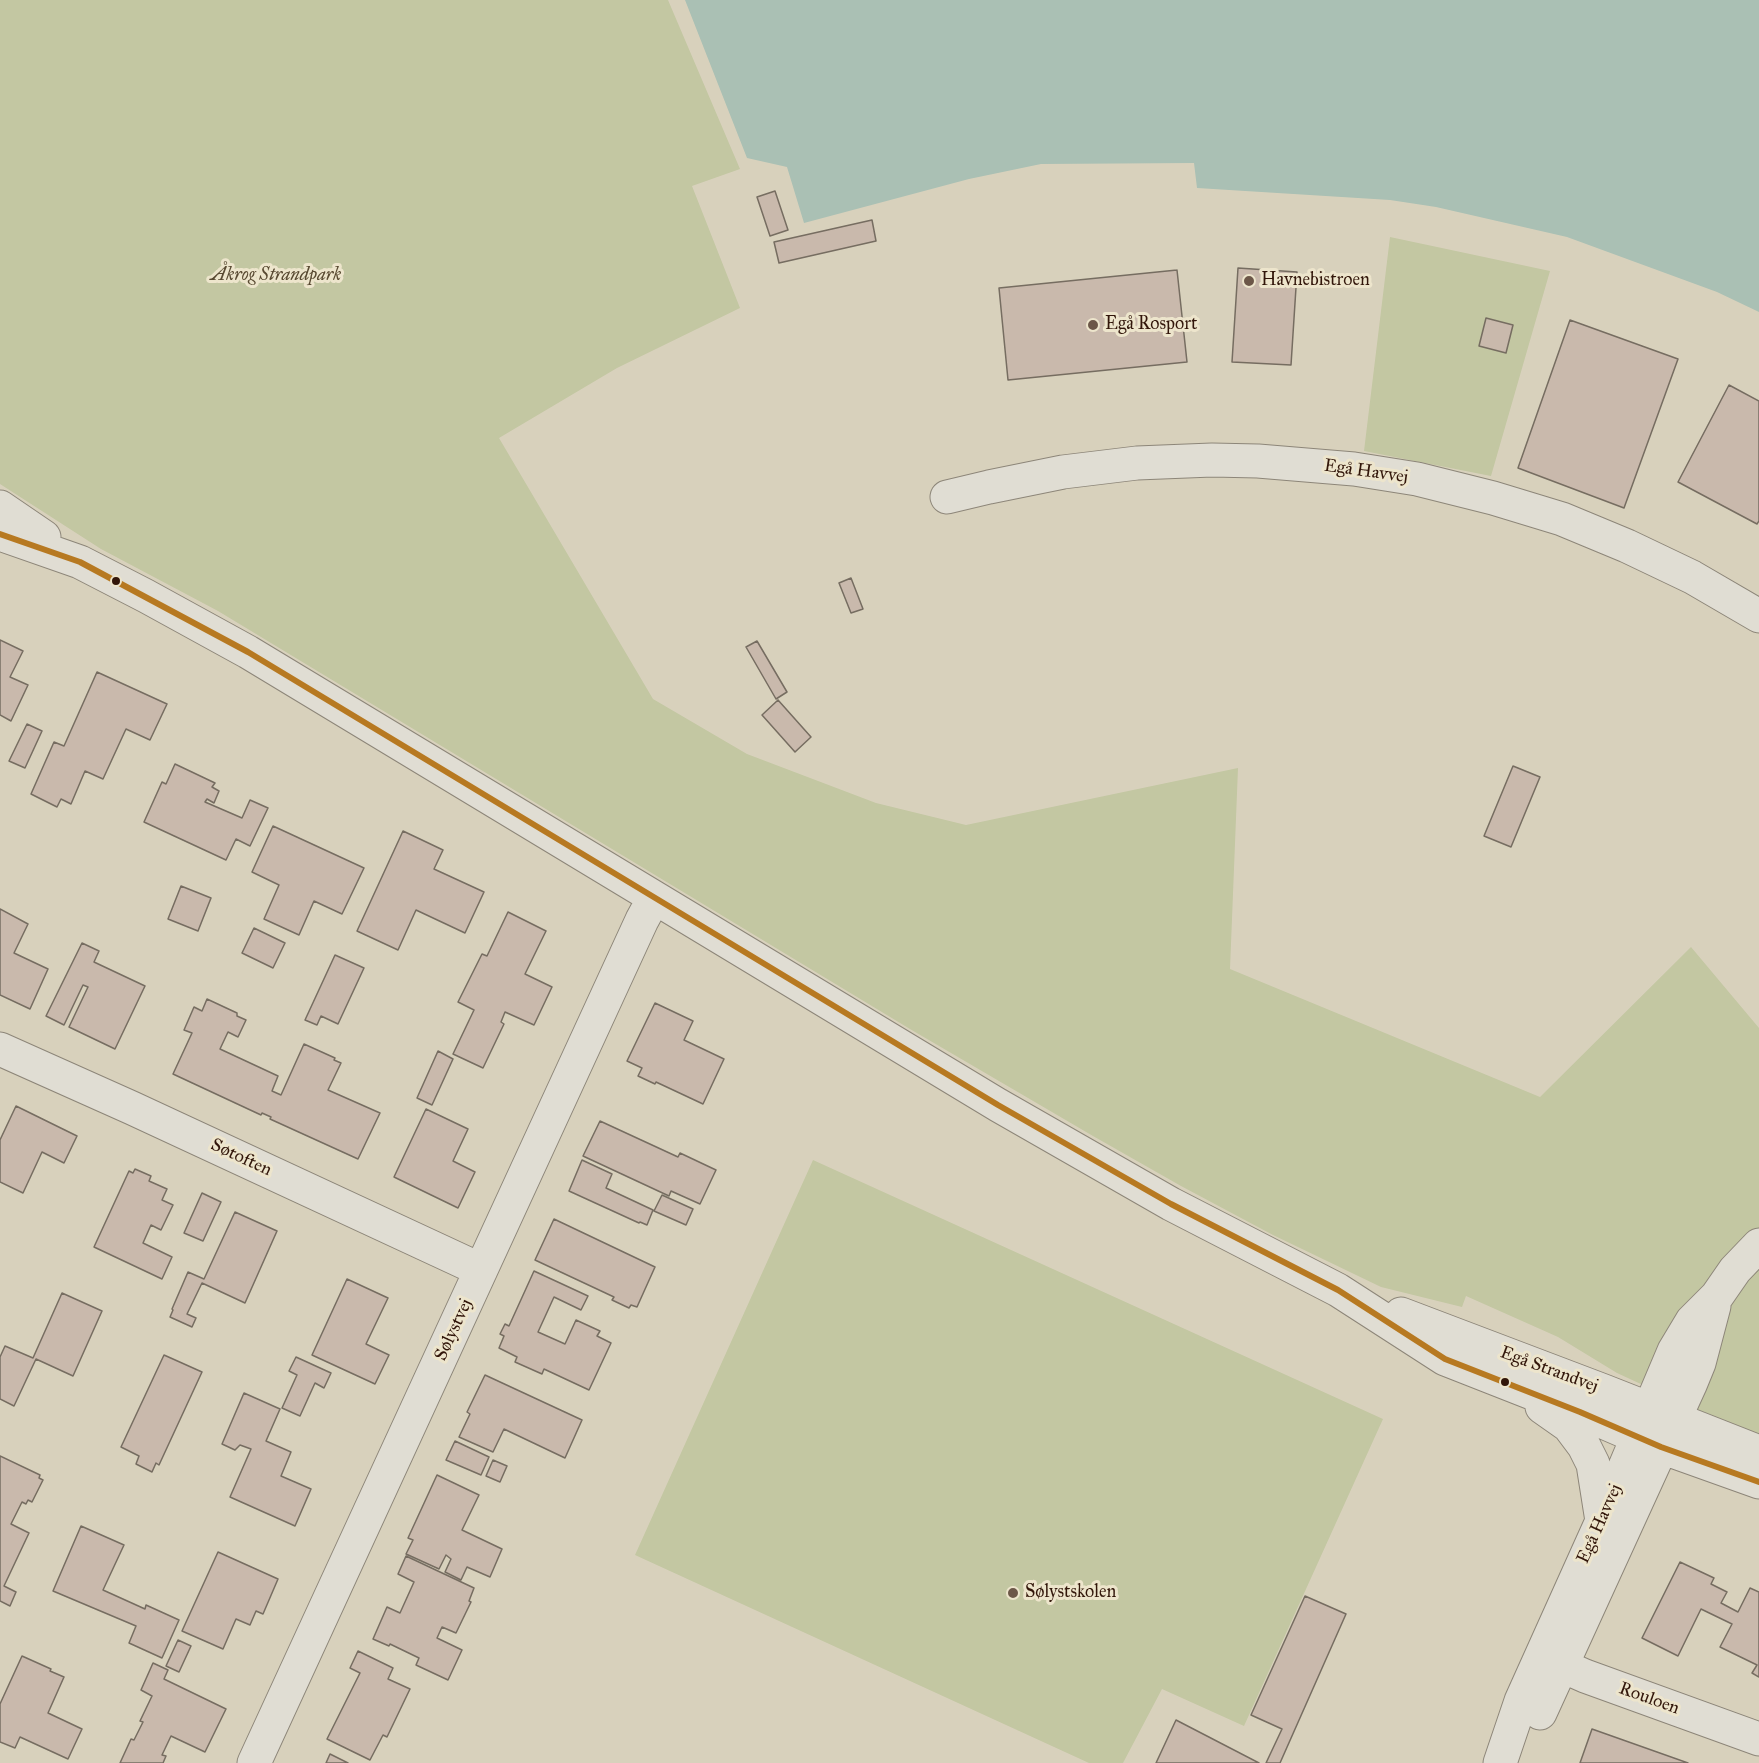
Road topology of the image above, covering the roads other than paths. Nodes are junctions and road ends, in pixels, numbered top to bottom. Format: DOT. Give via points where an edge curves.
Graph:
graph roads {
  1 [pos="947,497"];
  2 [pos="0,507"];
  3 [pos="0,534"];
  4 [pos="80,562"];
  5 [pos="1759,616"];
  6 [pos="654,898"];
  7 [pos="0,1049"];
  8 [pos="1759,1245"];
  9 [pos="481,1270"];
  10 [pos="1338,1290"];
  11 [pos="1497,1379"];
  12 [pos="1656,1428"];
  13 [pos="1759,1452"];
  14 [pos="1759,1482"];
  15 [pos="1602,1521"];
  16 [pos="1552,1661"];
  17 [pos="1759,1738"];
  18 [pos="254,1763"];
  19 [pos="1500,1763"];
  20 [pos="1512,1763"];
  1 -- 5 [label="street, Egå Havvej" via="1063,472 1137,463 1235,460 1354,469 1417,479 1562,519 1692,577"];
  2 -- 4 [label="street, Egå Strandvej"];
  3 -- 4 [label="street, Egå Strandvej"];
  4 -- 6 [label="street, Egå Strandvej" via="248,652"];
  6 -- 9 [label="street, Sølystvej"];
  6 -- 10 [label="street, Egå Strandvej" via="1081,1154"];
  7 -- 9 [label="street, Søtoften"];
  8 -- 12 [label="street, Egå Havvej" via="1692,1321 1668,1363"];
  9 -- 18 [label="street, Sølystvej"];
  10 -- 11 [label="street, Egå Strandvej" via="1444,1359"];
  10 -- 12 [label="street, Egå Strandvej" via="1605,1391"];
  11 -- 12 [label="street, Egå Strandvej"];
  11 -- 15 [label="street" via="1557,1417 1576,1435 1593,1464"];
  12 -- 13 [label="street, Egå Strandvej"];
  12 -- 14 [label="street, Egå Strandvej"];
  12 -- 15 [label="street, Egå Havvej"];
  12 -- 16 [label="street, Egå Havvej"];
  15 -- 16 [label="street, Egå Havvej"];
  16 -- 17 [label="street, Rouloen"];
  16 -- 19 [label="street, Egå Havvej" via="1521,1701"];
  16 -- 20 [label="street, Egå Havvej" via="1542,1710"];
}
